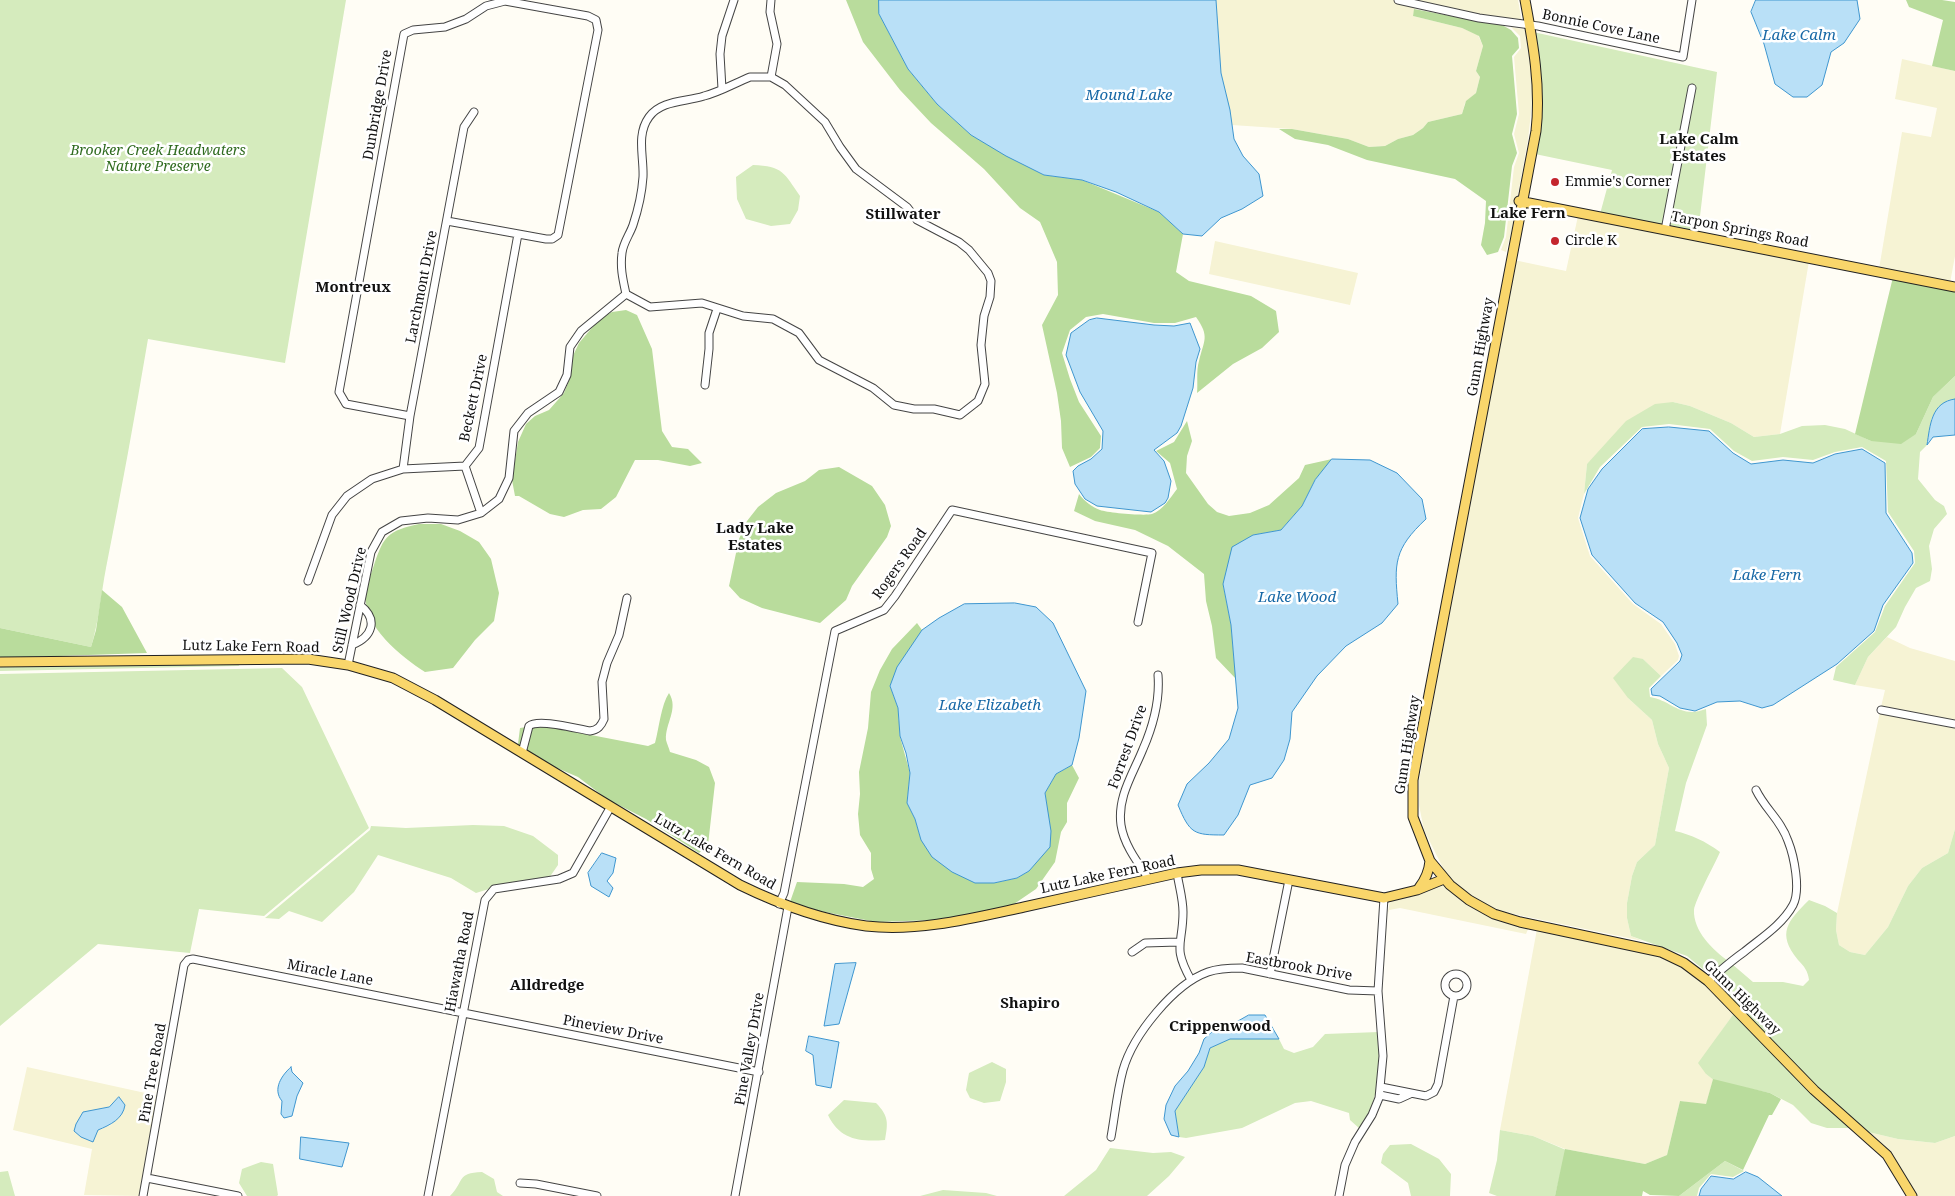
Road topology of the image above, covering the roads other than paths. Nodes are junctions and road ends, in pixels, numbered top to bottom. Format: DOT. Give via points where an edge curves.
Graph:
graph roads {
  1 [pos="734,0"];
  2 [pos="771,0"];
  3 [pos="1398,0"];
  4 [pos="1525,0"];
  5 [pos="1692,0"];
  6 [pos="1529,25"];
  7 [pos="771,78"];
  8 [pos="1692,88"];
  9 [pos="722,89"];
  10 [pos="474,112"];
  11 [pos="1521,202"];
  12 [pos="447,221"];
  13 [pos="1665,230"];
  14 [pos="518,234"];
  15 [pos="1955,287"];
  16 [pos="626,294"];
  17 [pos="717,309"];
  18 [pos="705,385"];
  19 [pos="410,416"];
  20 [pos="465,466"];
  21 [pos="403,469"];
  22 [pos="481,513"];
  23 [pos="308,581"];
  24 [pos="627,598"];
  25 [pos="360,605"];
  26 [pos="1138,622"];
  27 [pos="352,646"];
  28 [pos="0,662"];
  29 [pos="348,666"];
  30 [pos="1158,675"];
  31 [pos="1881,710"];
  32 [pos="1955,724"];
  33 [pos="522,753"];
  34 [pos="1756,790"];
  35 [pos="610,808"];
  36 [pos="1430,861"];
  37 [pos="1177,873"];
  38 [pos="1149,879"];
  39 [pos="1444,879"];
  40 [pos="1289,880"];
  41 [pos="1417,890"];
  42 [pos="1384,898"];
  43 [pos="784,906"];
  44 [pos="1178,942"];
  45 [pos="1132,952"];
  46 [pos="192,959"];
  47 [pos="1270,974"];
  48 [pos="1191,980"];
  49 [pos="1708,981"];
  50 [pos="1378,991"];
  51 [pos="1454,996"];
  52 [pos="463,1012"];
  53 [pos="759,1072"];
  54 [pos="1381,1087"];
  55 [pos="1411,1094"];
  56 [pos="1380,1095"];
  57 [pos="1111,1137"];
  58 [pos="147,1178"];
  59 [pos="520,1182"];
  60 [pos="143,1196"];
  61 [pos="238,1196"];
  62 [pos="428,1196"];
  63 [pos="597,1196"];
  64 [pos="735,1196"];
  65 [pos="1339,1196"];
  66 [pos="1912,1196"];
  1 -- 9 [label="street" via="722,36"];
  2 -- 7 [label="street" via="776,44"];
  3 -- 6 [label="street, Bonnie Cove Lane"];
  4 -- 6 [label="main road, Gunn Highway"];
  5 -- 6 [label="street, Bonnie Cove Lane" via="1683,58"];
  6 -- 11 [label="main road, Gunn Highway" via="1537,85"];
  7 -- 9 [label="street" via="750,77"];
  7 -- 17 [label="street" via="785,85 825,122 856,169 907,207 917,220 966,248 988,273 990,297 981,345 985,384 978,401 960,415 894,405 873,388 818,360 799,333 784,324"];
  8 -- 13 [label="street"];
  9 -- 16 [label="street" via="678,100 649,116 642,132 643,175 639,198 633,226 622,250 620,269"];
  10 -- 12 [label="street, Larchmont Drive" via="464,127"];
  11 -- 13 [label="main road, Tarpon Springs Road"];
  11 -- 36 [label="main road, Gunn Highway" via="1414,780 1413,817"];
  12 -- 14 [label="street, Dunbridge Drive"];
  12 -- 19 [label="street, Larchmont Drive"];
  13 -- 15 [label="main road, Tarpon Springs Road"];
  14 -- 19 [label="street, Dunbridge Drive" via="549,239 559,233 598,30 596,20 588,16 505,0 445,27 404,34 338,392 346,404"];
  14 -- 20 [label="street, Beckett Drive" via="478,448"];
  16 -- 17 [label="street" via="650,307 702,303"];
  16 -- 22 [label="street, Still Wood Drive" via="581,331 570,347 567,375 559,392 528,413 514,431 508,478 499,499"];
  17 -- 18 [label="street" via="708,334"];
  19 -- 21 [label="street, Larchmont Drive"];
  20 -- 21 [label="street"];
  20 -- 22 [label="street"];
  21 -- 23 [label="street" via="372,478 347,496 332,514"];
  22 -- 25 [label="street, Still Wood Drive" via="458,520 428,518 400,521 382,532 372,552"];
  24 -- 33 [label="street" via="619,635 602,682 602,724 590,731 532,723"];
  25 -- 27 [label="street, Still Wood Drive"];
  25 -- 27 [label="street" via="369,613 372,626 365,637"];
  26 -- 43 [label="street, Rogers Road" via="1152,553 952,510 884,610 835,631"];
  27 -- 29 [label="street, Still Wood Drive"];
  28 -- 29 [label="main road, Lutz Lake Fern Road" via="308,659"];
  29 -- 33 [label="main road, Lutz Lake Fern Road" via="393,678 414,688"];
  30 -- 38 [label="street, Forrest Drive" via="1152,723 1120,809 1125,838"];
  31 -- 32 [label="street"];
  33 -- 35 [label="main road, Lutz Lake Fern Road"];
  34 -- 49 [label="street" via="1788,841 1794,861 1794,904 1776,926"];
  35 -- 43 [label="main road, Lutz Lake Fern Road" via="740,885"];
  35 -- 52 [label="street, Hiawatha Road" via="573,873 559,879 494,889 485,900"];
  36 -- 39 [label="main road, Gunn Highway"];
  36 -- 41 [label="main road" via="1425,881"];
  37 -- 38 [label="main road, Lutz Lake Fern Road"];
  37 -- 40 [label="main road, Lutz Lake Fern Road" via="1238,870"];
  37 -- 44 [label="street" via="1182,905"];
  38 -- 43 [label="main road, Lutz Lake Fern Road" via="967,920 914,926 868,926"];
  39 -- 41 [label="main road, Lutz Lake Fern Road"];
  39 -- 49 [label="main road, Gunn Highway" via="1469,900 1494,914 1661,952 1684,963"];
  40 -- 42 [label="main road, Lutz Lake Fern Road"];
  40 -- 47 [label="street"];
  41 -- 42 [label="main road, Lutz Lake Fern Road"];
  42 -- 50 [label="street"];
  43 -- 53 [label="street, Pine Valley Drive"];
  44 -- 45 [label="street" via="1145,943"];
  44 -- 48 [label="street" via="1182,964"];
  46 -- 52 [label="street, Miracle Lane"];
  46 -- 58 [label="street, Pine Tree Road" via="184,965"];
  47 -- 48 [label="street, Eastbrook Drive" via="1226,968 1209,971"];
  47 -- 50 [label="street, Eastbrook Drive" via="1350,990"];
  48 -- 57 [label="street, Eastbrook Drive" via="1150,1020 1132,1047 1123,1069"];
  49 -- 66 [label="main road, Gunn Highway" via="1814,1090 1887,1156"];
  50 -- 54 [label="street" via="1383,1056"];
  51 -- 55 [label="street" via="1436,1088 1426,1096"];
  52 -- 53 [label="street, Pineview Drive"];
  52 -- 62 [label="street, Hiawatha Road"];
  53 -- 64 [label="street, Pine Valley Drive"];
  54 -- 55 [label="street"];
  54 -- 56 [label="street"];
  55 -- 56 [label="street" via="1399,1099"];
  56 -- 65 [label="street" via="1345,1165"];
  58 -- 60 [label="street, Pine Tree Road"];
  58 -- 61 [label="street"];
  59 -- 63 [label="street"];
}
